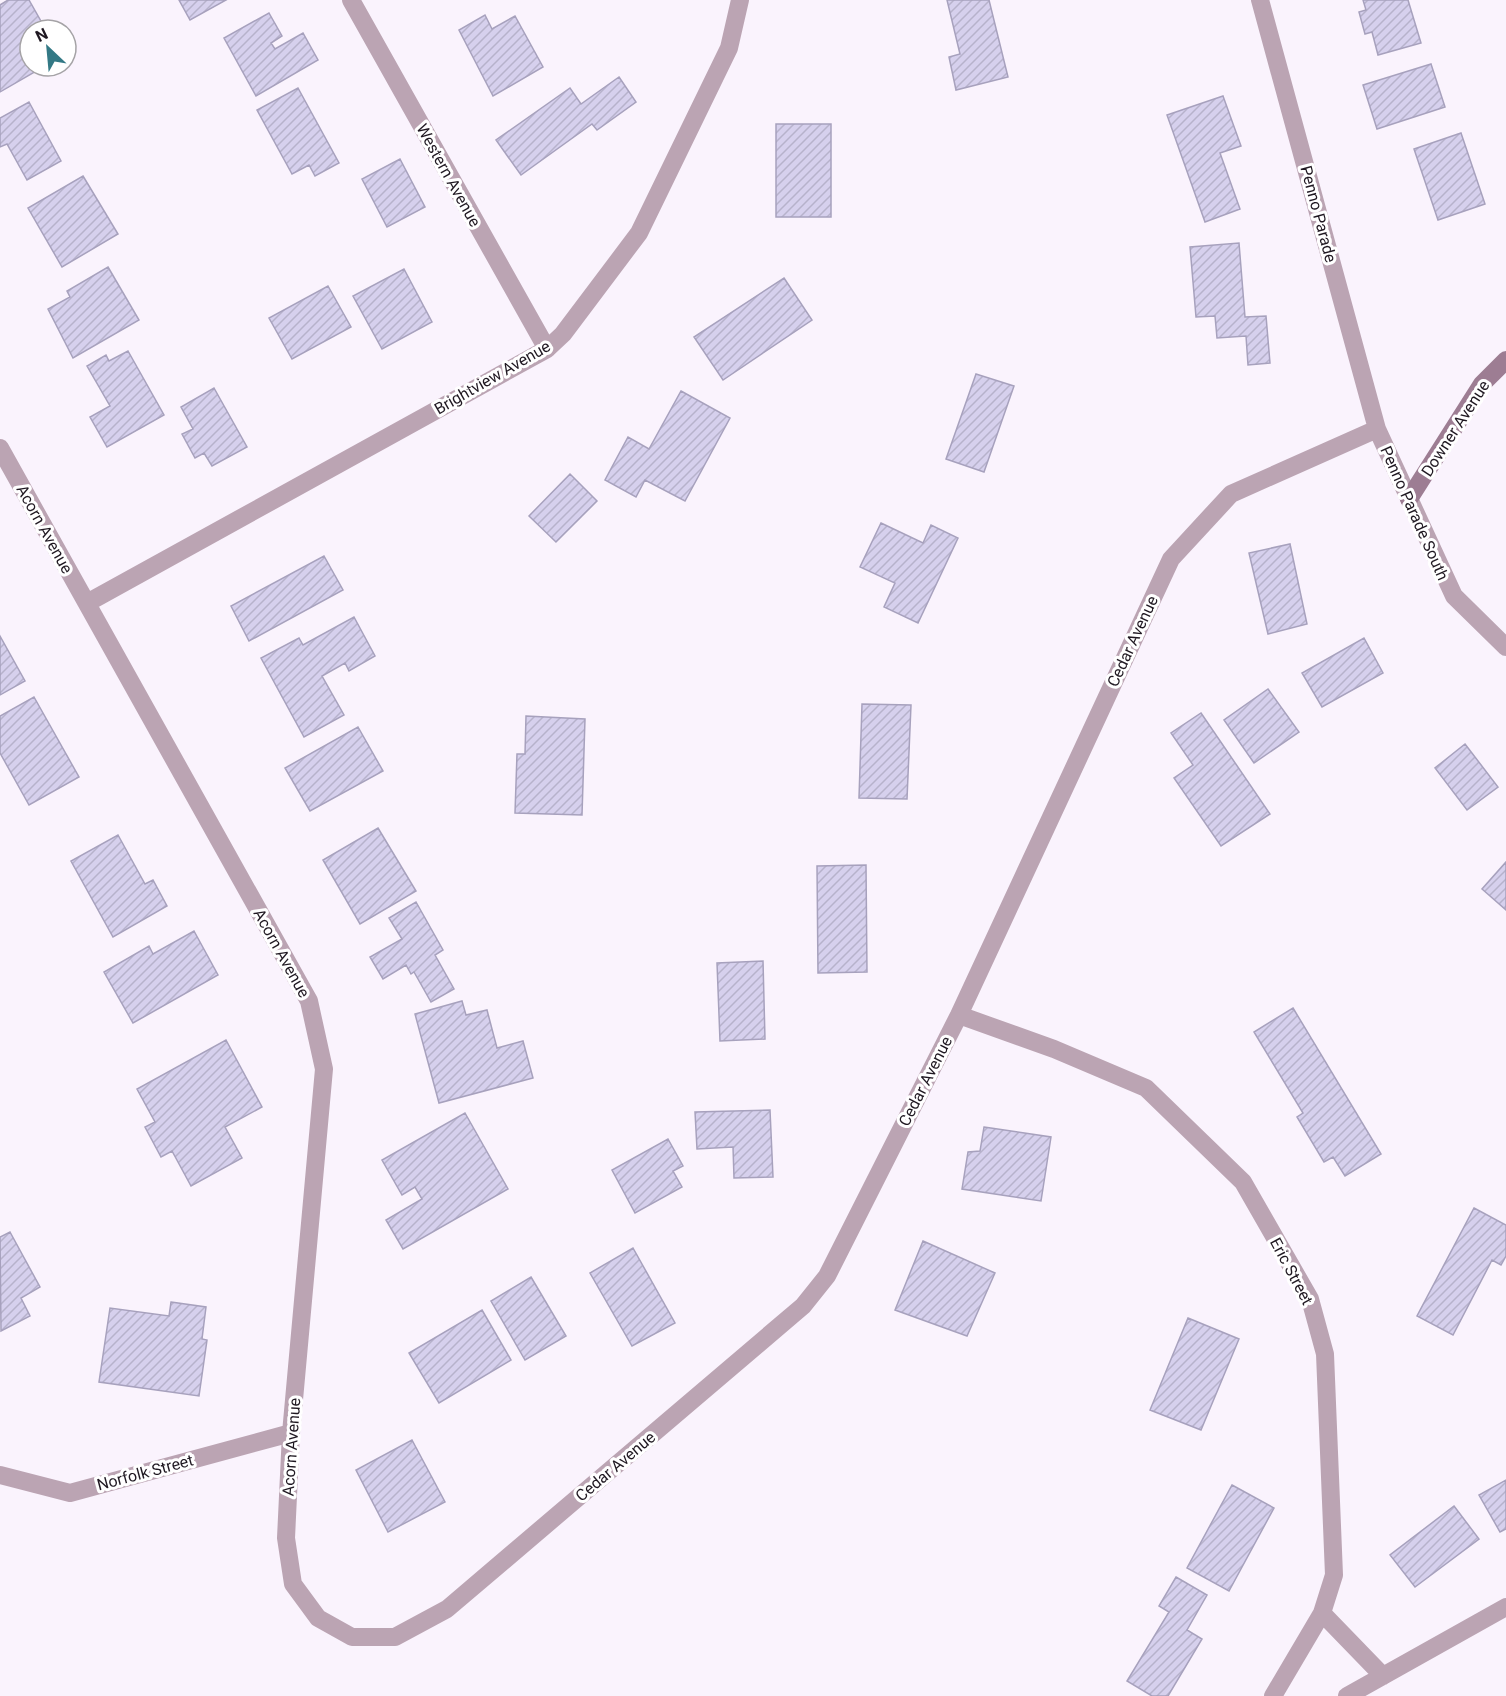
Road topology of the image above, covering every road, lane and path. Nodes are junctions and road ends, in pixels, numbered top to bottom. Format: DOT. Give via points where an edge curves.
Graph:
graph roads {
  1 [pos="351,0"];
  2 [pos="740,0"];
  3 [pos="1260,0"];
  4 [pos="547,349"];
  5 [pos="1506,360"];
  6 [pos="1377,429"];
  7 [pos="0,448"];
  8 [pos="1409,499"];
  9 [pos="87,603"];
  10 [pos="1506,647"];
  11 [pos="959,1015"];
  12 [pos="291,1433"];
  13 [pos="0,1475"];
  14 [pos="1506,1607"];
  15 [pos="1322,1614"];
  16 [pos="352,1637"];
  17 [pos="1383,1676"];
  18 [pos="1272,1696"];
  19 [pos="1347,1696"];
  1 -- 4 [label="street, Western Avenue"];
  2 -- 4 [label="street, Brightview Avenue" via="729,48 639,233 563,334"];
  3 -- 6 [label="street, Penno Parade"];
  4 -- 9 [label="street, Brightview Avenue"];
  5 -- 8 [label="street, Downer Avenue" via="1482,384"];
  6 -- 8 [label="street, Penno Parade South"];
  6 -- 11 [label="street, Cedar Avenue" via="1231,494 1171,559"];
  7 -- 9 [label="street, Acorn Avenue"];
  8 -- 10 [label="street, Penno Parade South" via="1454,596"];
  9 -- 12 [label="street, Acorn Avenue" via="309,1001 324,1069"];
  11 -- 15 [label="street, Eric Street" via="1146,1088 1243,1182 1310,1299 1325,1354 1334,1575"];
  11 -- 16 [label="street, Cedar Avenue" via="827,1276 803,1306 447,1609 395,1637"];
  12 -- 13 [label="street, Norfolk Street" via="70,1493"];
  12 -- 16 [label="street, Acorn Avenue" via="286,1538 293,1584 318,1618"];
  14 -- 17 [label="street"];
  15 -- 17 [label="street"];
  15 -- 18 [label="street, Eric Street"];
  17 -- 19 [label="street"];
}
